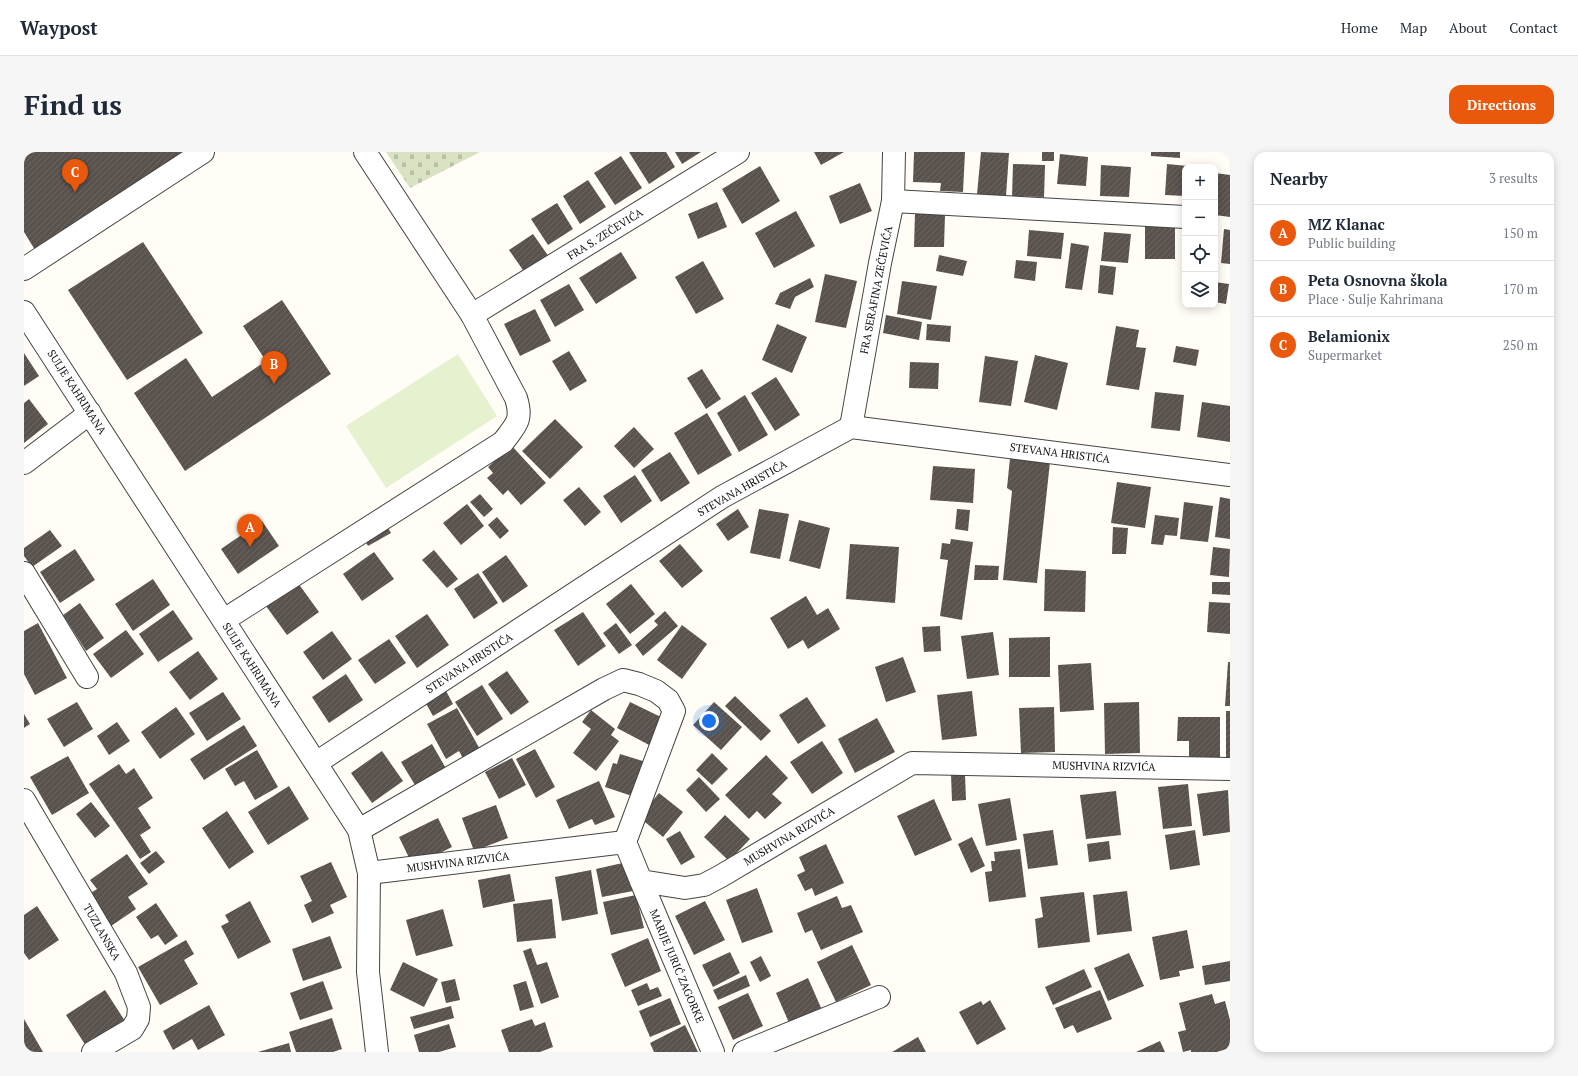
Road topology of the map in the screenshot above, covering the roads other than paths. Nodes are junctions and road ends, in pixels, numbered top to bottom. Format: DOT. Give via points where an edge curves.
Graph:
graph roads {
  1 [pos="203,152"];
  2 [pos="365,152"];
  3 [pos="738,152"];
  4 [pos="894,152"];
  5 [pos="893,201"];
  6 [pos="1182,217"];
  7 [pos="24,269"];
  8 [pos="24,312"];
  9 [pos="472,315"];
  10 [pos="90,413"];
  11 [pos="851,427"];
  12 [pos="24,463"];
  13 [pos="1230,475"];
  14 [pos="24,573"];
  15 [pos="224,620"];
  16 [pos="88,677"];
  17 [pos="316,763"];
  18 [pos="1230,769"];
  19 [pos="24,800"];
  20 [pos="358,830"];
  21 [pos="625,842"];
  22 [pos="369,873"];
  23 [pos="641,881"];
  24 [pos="879,997"];
  25 [pos="93,1052"];
  26 [pos="377,1052"];
  27 [pos="713,1052"];
  28 [pos="744,1052"];
  1 -- 7 [label="street"];
  2 -- 9 [label="street"];
  3 -- 9 [label="street, FRA S. ZEČEVIĆA"];
  4 -- 5 [label="street, FRA SERAFINA ZEČEVIĆA"];
  5 -- 6 [label="street"];
  5 -- 11 [label="street, FRA SERAFINA ZEČEVIĆA"];
  8 -- 10 [label="street, SULJE KAHRIMANA"];
  9 -- 15 [label="street" via="516,398 520,412 518,423 503,442"];
  10 -- 12 [label="street"];
  10 -- 15 [label="street, SULJE KAHRIMANA"];
  11 -- 13 [label="street, STEVANA HRISTIĆA"];
  11 -- 17 [label="street, STEVANA HRISTIĆA" via="722,497"];
  14 -- 16 [label="street"];
  15 -- 17 [label="street, SULJE KAHRIMANA"];
  17 -- 20 [label="street, SULJE KAHRIMANA"];
  18 -- 23 [label="street, MUSHVINA RIZVIĆA" via="912,763 704,885 685,888"];
  19 -- 25 [label="street, TUZLANSKA" via="126,973 139,1007 138,1019 132,1029"];
  20 -- 21 [label="street" via="623,680 656,691 668,700 674,711"];
  20 -- 22 [label="street, SULJE KAHRIMANA"];
  21 -- 22 [label="street, MUSHVINA RIZVIĆA"];
  21 -- 23 [label="street"];
  22 -- 26 [label="street, SULJE KAHRIMANA" via="368,972"];
  23 -- 27 [label="street, MARIJE JURIĆ ZAGORKE"];
  24 -- 28 [label="street"];
}
